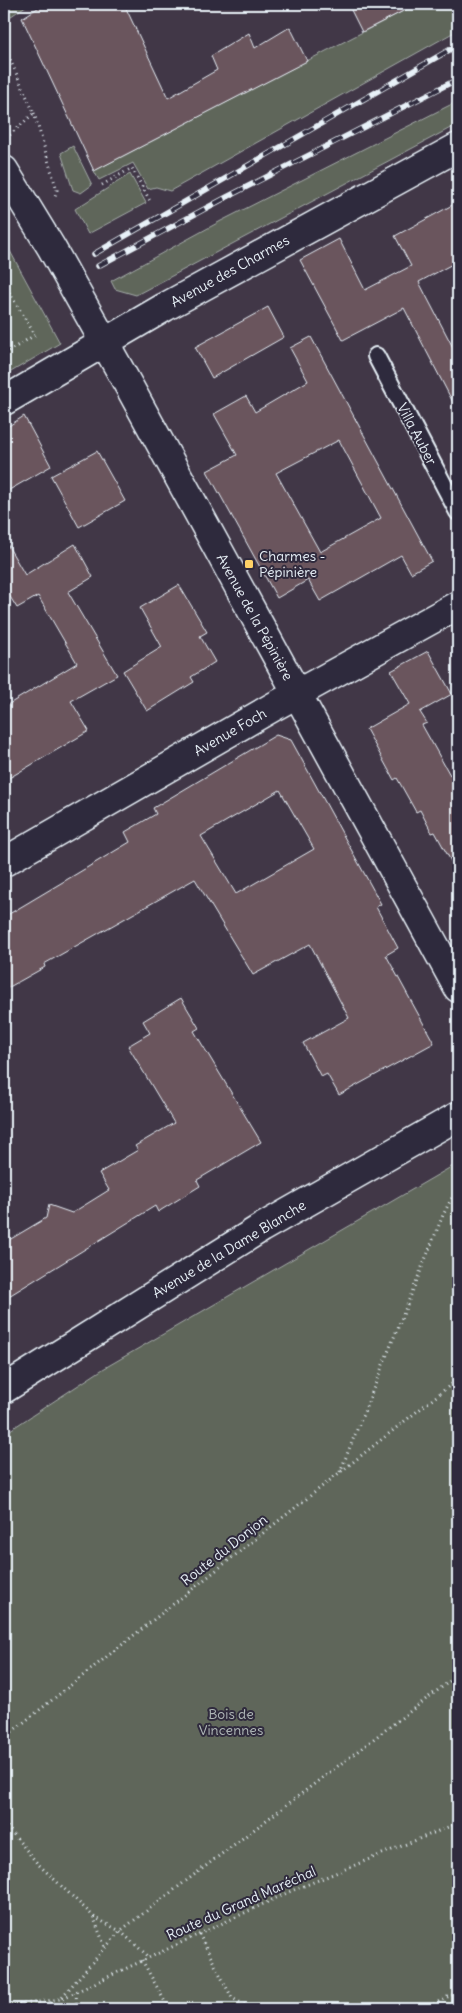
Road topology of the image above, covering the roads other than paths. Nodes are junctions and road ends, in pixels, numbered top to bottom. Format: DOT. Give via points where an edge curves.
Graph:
graph roads {
  1 [pos="458,147"];
  2 [pos="4,170"];
  3 [pos="12,202"];
  4 [pos="104,343"];
  5 [pos="376,356"];
  6 [pos="4,402"];
  7 [pos="458,512"];
  8 [pos="458,605"];
  9 [pos="298,694"];
  10 [pos="4,862"];
  11 [pos="458,988"];
  12 [pos="458,1116"];
  13 [pos="4,1389"];
  1 -- 4 [label="street, Avenue des Charmes"];
  2 -- 3 [label="street, Avenue de la Pépinière"];
  3 -- 4 [label="street, Avenue de la Pépinière" via="51,247"];
  4 -- 6 [label="street, Avenue des Charmes"];
  4 -- 9 [label="street, Avenue de la Pépinière"];
  5 -- 7 [label="lane, Villa Auber"];
  8 -- 9 [label="street, Avenue Foch"];
  9 -- 10 [label="street, Avenue Foch"];
  9 -- 11 [label="street, Avenue de la Pépinière"];
  12 -- 13 [label="street, Avenue de la Dame Blanche" via="261,1228"];
}
